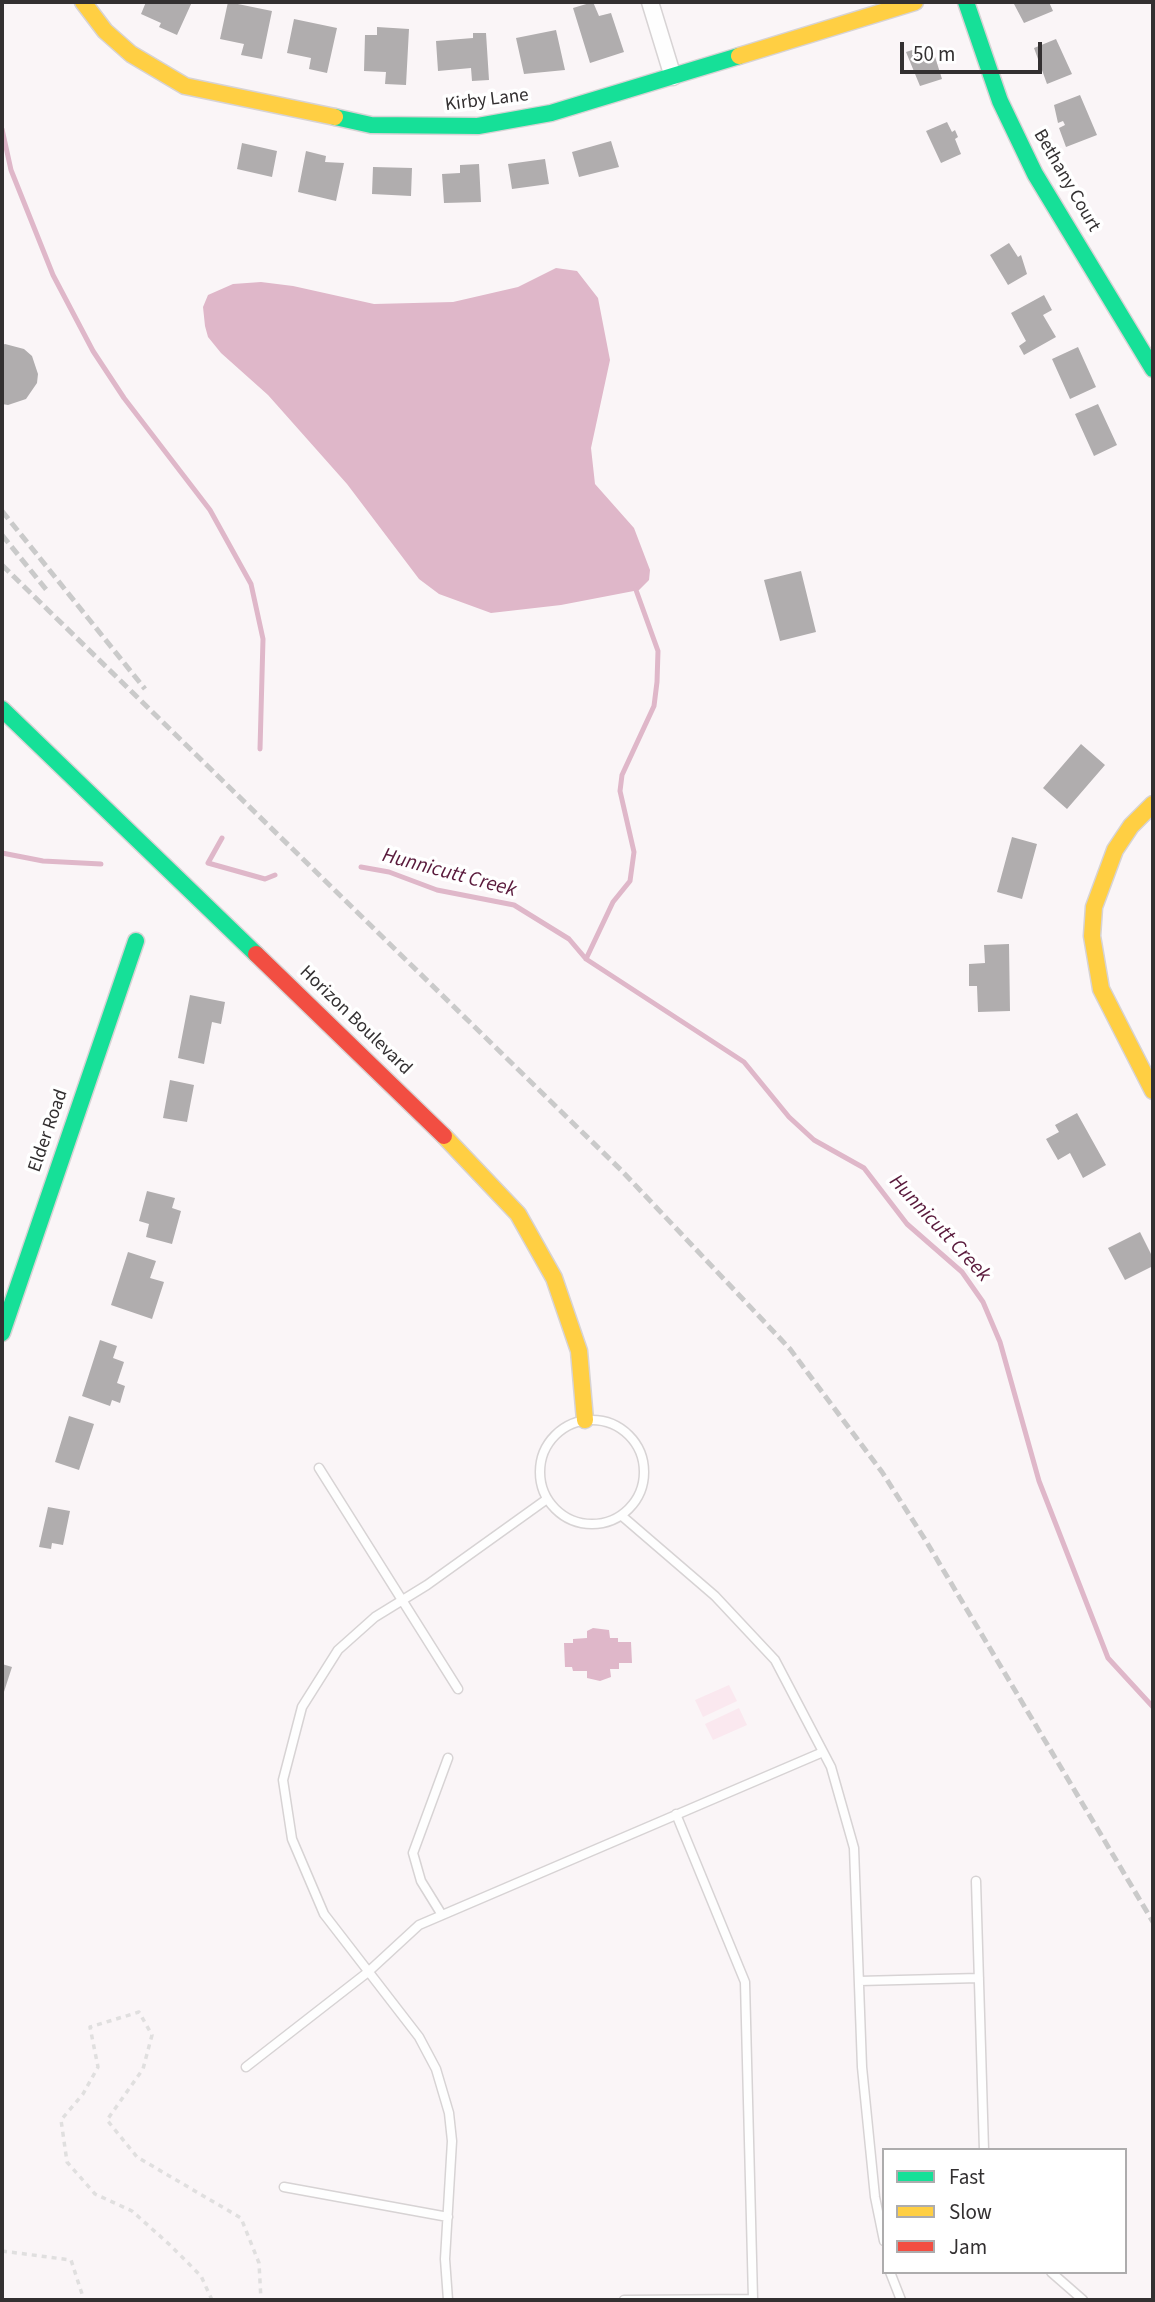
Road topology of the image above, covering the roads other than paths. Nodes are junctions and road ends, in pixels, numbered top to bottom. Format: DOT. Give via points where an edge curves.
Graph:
graph roads {
  1 [pos="83,2"];
  2 [pos="650,2"];
  3 [pos="915,2"];
  4 [pos="966,2"];
  5 [pos="673,77"];
  6 [pos="1153,369"];
  7 [pos="2,709"];
  8 [pos="1153,804"];
  9 [pos="136,941"];
  10 [pos="1153,1091"];
  11 [pos="2,1334"];
  12 [pos="585,1420"];
  13 [pos="319,1468"];
  14 [pos="547,1499"];
  15 [pos="622,1516"];
  16 [pos="402,1601"];
  17 [pos="458,1689"];
  18 [pos="824,1752"];
  19 [pos="448,1758"];
  20 [pos="676,1814"];
  21 [pos="976,1881"];
  22 [pos="442,1915"];
  23 [pos="368,1972"];
  24 [pos="979,1978"];
  25 [pos="859,1981"];
  26 [pos="246,2067"];
  27 [pos="984,2148"];
  28 [pos="284,2187"];
  29 [pos="448,2217"];
  30 [pos="882,2231"];
  31 [pos="891,2274"];
  32 [pos="1053,2274"];
  33 [pos="448,2300"];
  34 [pos="624,2300"];
  35 [pos="901,2300"];
  36 [pos="1083,2300"];
  1 -- 5 [label="street, Kirby Lane" via="105,31 131,54 185,86 371,125 446,128 518,121"];
  2 -- 5 [label="street"];
  3 -- 5 [label="street, Kirby Lane"];
  4 -- 6 [label="street, Bethany Court" via="1000,101 1035,174"];
  7 -- 12 [label="street, Horizon Boulevard" via="449,1140 518,1214 554,1278 575,1339"];
  8 -- 10 [label="street" via="1115,850 1094,907 1092,936 1101,989"];
  9 -- 11 [label="street, Elder Road"];
  12 -- 14 [label="lane" via="555,1435 545,1449 540,1474"];
  12 -- 15 [label="lane" via="619,1427 641,1454 642,1488"];
  13 -- 16 [label="lane"];
  14 -- 15 [label="lane" via="572,1522 598,1524"];
  14 -- 16 [label="lane"];
  15 -- 18 [label="lane" via="715,1596 775,1660"];
  16 -- 17 [label="lane"];
  16 -- 23 [label="lane" via="375,1617 338,1650 302,1707 283,1780 292,1839 324,1914"];
  18 -- 20 [label="lane"];
  18 -- 25 [label="lane" via="854,1848"];
  19 -- 22 [label="lane" via="413,1853 421,1881"];
  20 -- 22 [label="lane"];
  20 -- 34 [label="lane" via="745,1982 753,2299"];
  21 -- 24 [label="lane"];
  22 -- 23 [label="lane" via="419,1925"];
  23 -- 26 [label="lane"];
  23 -- 29 [label="lane" via="419,2037 436,2069 452,2141"];
  24 -- 25 [label="lane"];
  24 -- 27 [label="lane"];
  25 -- 30 [label="lane" via="867,2119"];
  28 -- 29 [label="lane"];
  29 -- 33 [label="lane" via="444,2259"];
  31 -- 35 [label="lane"];
  32 -- 36 [label="lane"];
}
